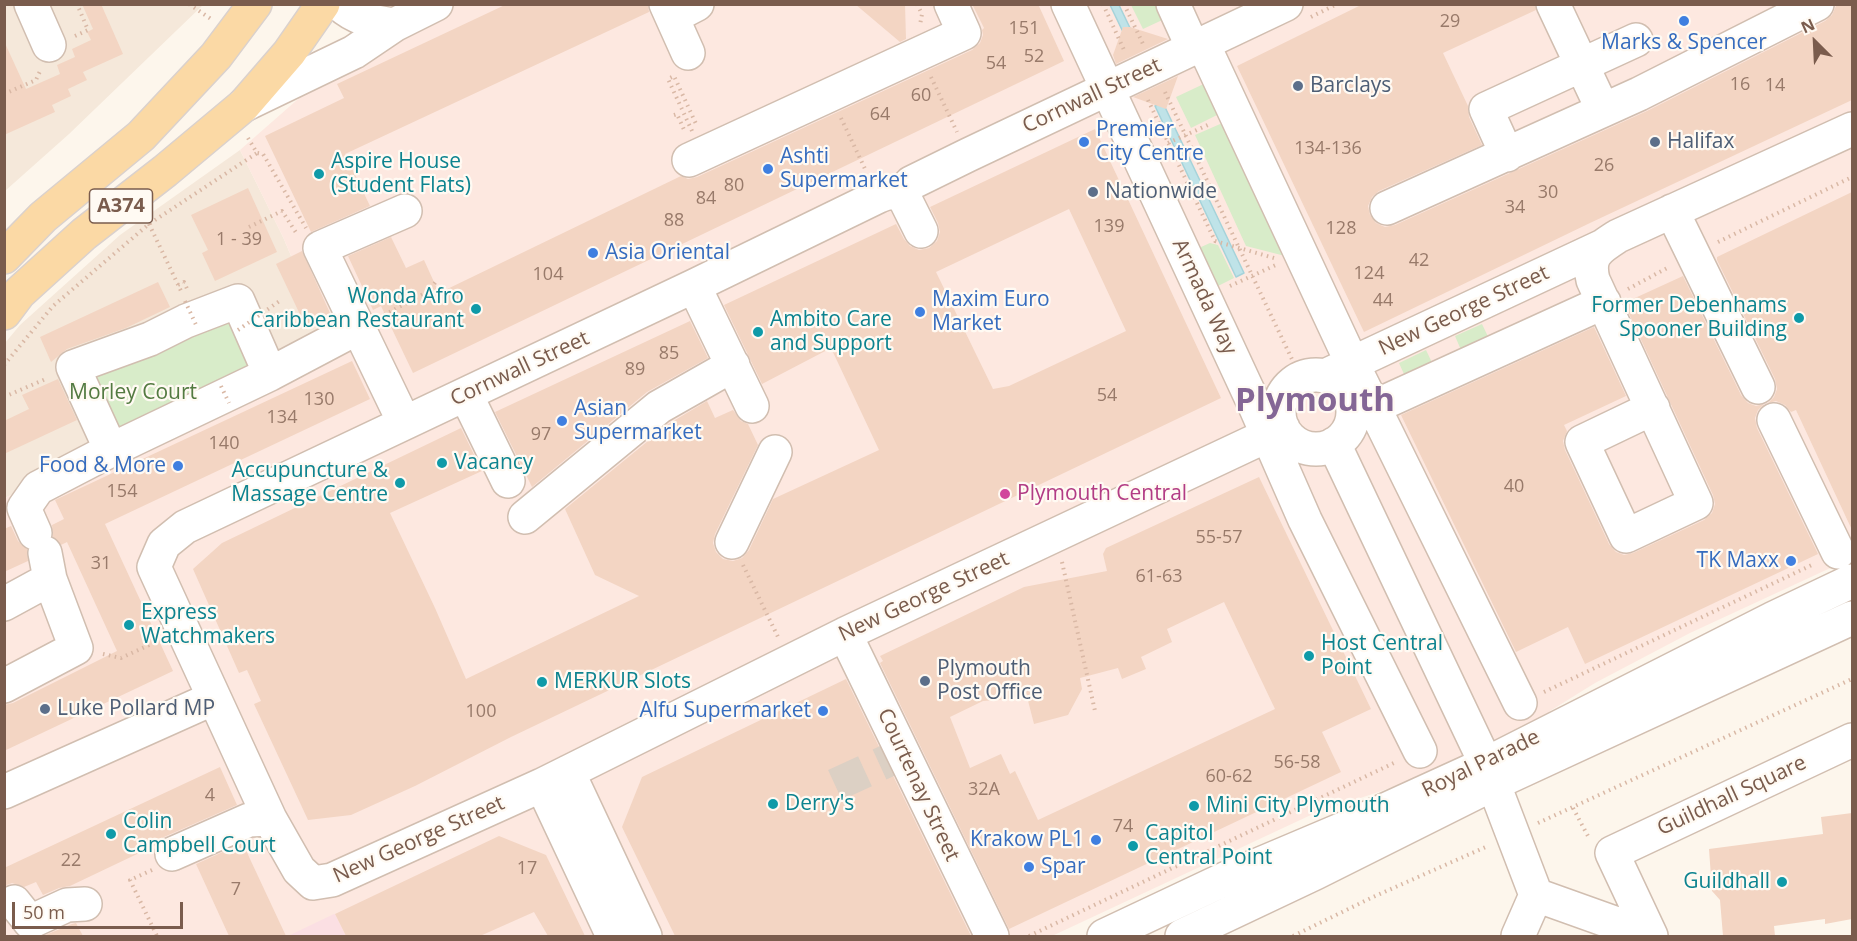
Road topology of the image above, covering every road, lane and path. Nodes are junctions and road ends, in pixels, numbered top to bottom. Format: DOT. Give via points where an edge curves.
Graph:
graph roads {
  1 [pos="31,4"];
  2 [pos="77,4"];
  3 [pos="255,4"];
  4 [pos="322,4"];
  5 [pos="339,4"];
  6 [pos="436,4"];
  7 [pos="917,4"];
  8 [pos="951,4"];
  9 [pos="1068,4"];
  10 [pos="1103,4"];
  11 [pos="1124,4"];
  12 [pos="1173,4"];
  13 [pos="1286,4"];
  14 [pos="1552,4"];
  15 [pos="1816,4"];
  16 [pos="678,9"];
  17 [pos="399,15"];
  18 [pos="920,21"];
  19 [pos="88,30"];
  20 [pos="1636,40"];
  21 [pos="49,45"];
  22 [pos="1198,46"];
  23 [pos="688,53"];
  24 [pos="920,53"];
  25 [pos="1582,65"];
  26 [pos="1132,77"];
  27 [pos="36,80"];
  28 [pos="4,94"];
  29 [pos="830,95"];
  30 [pos="239,109"];
  31 [pos="1603,110"];
  32 [pos="1235,112"];
  33 [pos="1852,129"];
  34 [pos="1186,135"];
  35 [pos="1168,142"];
  36 [pos="697,149"];
  37 [pos="257,153"];
  38 [pos="968,155"];
  39 [pos="1507,155"];
  40 [pos="1139,156"];
  41 [pos="1852,177"];
  42 [pos="890,194"];
  43 [pos="286,196"];
  44 [pos="1387,208"];
  45 [pos="405,211"];
  46 [pos="1672,211"];
  47 [pos="149,224"];
  48 [pos="249,227"];
  49 [pos="921,231"];
  50 [pos="301,240"];
  51 [pos="1603,246"];
  52 [pos="1239,248"];
  53 [pos="1694,254"];
  54 [pos="4,257"];
  55 [pos="1253,276"];
  56 [pos="437,280"];
  57 [pos="178,285"];
  58 [pos="694,286"];
  59 [pos="1204,297"];
  60 [pos="281,300"];
  61 [pos="185,301"];
  62 [pos="1604,302"];
  63 [pos="4,313"];
  64 [pos="197,327"];
  65 [pos="359,327"];
  66 [pos="238,330"];
  67 [pos="4,365"];
  68 [pos="733,365"];
  69 [pos="1326,372"];
  70 [pos="58,373"];
  71 [pos="270,374"];
  72 [pos="221,386"];
  73 [pos="1758,387"];
  74 [pos="466,395"];
  75 [pos="4,397"];
  76 [pos="229,403"];
  77 [pos="752,406"];
  78 [pos="1653,408"];
  79 [pos="1363,412"];
  80 [pos="1774,420"];
  81 [pos="404,423"];
  82 [pos="1275,431"];
  83 [pos="1334,444"];
  84 [pos="111,450"];
  85 [pos="775,452"];
  86 [pos="508,481"];
  87 [pos="525,517"];
  88 [pos="1056,535"];
  89 [pos="732,542"];
  90 [pos="1838,552"];
  91 [pos="43,555"];
  92 [pos="1852,581"];
  93 [pos="4,604"];
  94 [pos="1852,618"];
  95 [pos="182,629"];
  96 [pos="845,634"];
  97 [pos="76,648"];
  98 [pos="790,663"];
  99 [pos="1599,665"];
  100 [pos="1852,679"];
  101 [pos="4,686"];
  102 [pos="214,698"];
  103 [pos="1520,703"];
  104 [pos="1095,711"];
  105 [pos="1852,740"];
  106 [pos="1420,751"];
  107 [pos="1490,774"];
  108 [pos="555,778"];
  109 [pos="4,792"];
  110 [pos="1573,808"];
  111 [pos="574,817"];
  112 [pos="270,819"];
  113 [pos="1514,835"];
  114 [pos="172,854"];
  115 [pos="1612,854"];
  116 [pos="1536,895"];
  117 [pos="14,902"];
  118 [pos="85,904"];
  119 [pos="612,936"];
  120 [pos="645,936"];
  121 [pos="992,936"];
  122 [pos="1029,936"];
  123 [pos="1104,936"];
  124 [pos="1182,936"];
  125 [pos="1293,936"];
  126 [pos="1518,936"];
  127 [pos="1626,936"];
  128 [pos="1651,936"];
  1 -- 21 [label="street"];
  2 -- 19 [label="path"];
  3 -- 54 [label="main road, A374" via="216,56 141,136 43,217"];
  4 -- 30 [label="main road, A374" via="289,53"];
  5 -- 17 [label="street" via="368,22"];
  6 -- 17 [label="street"];
  7 -- 18 [label="path" via="922,14"];
  8 -- 24 [label="street" via="964,33"];
  9 -- 26 [label="street, Armada Way"];
  10 -- 26 [label="path"];
  11 -- 26 [label="path"];
  12 -- 22 [label="street"];
  13 -- 22 [label="street, Cornwall Street"];
  14 -- 25 [label="street"];
  15 -- 31 [label="street"];
  16 -- 23 [label="street"];
  17 -- 30 [label="street" via="354,52"];
  20 -- 25 [label="street"];
  22 -- 26 [label="street, Cornwall Street"];
  22 -- 32 [label="street"];
  24 -- 29 [label="street"];
  24 -- 38 [label="path"];
  25 -- 31 [label="street"];
  25 -- 39 [label="street" via="1486,109"];
  26 -- 34 [label="path"];
  26 -- 35 [label="path"];
  26 -- 38 [label="street, Cornwall Street"];
  26 -- 40 [label="street, Armada Way"];
  27 -- 28 [label="path"];
  29 -- 36 [label="street"];
  29 -- 42 [label="path"];
  30 -- 37 [label="path"];
  30 -- 63 [label="main road, A374" via="84,234 19,293"];
  31 -- 39 [label="street"];
  32 -- 34 [label="path"];
  32 -- 69 [label="street"];
  33 -- 46 [label="street, New George Street"];
  34 -- 35 [label="path"];
  34 -- 52 [label="path"];
  35 -- 40 [label="path"];
  35 -- 52 [label="path" via="1215,241"];
  36 -- 36 [label="path" via="674,76 668,79"];
  37 -- 43 [label="path" via="263,154"];
  37 -- 47 [label="path"];
  38 -- 42 [label="street, Cornwall Street"];
  39 -- 44 [label="street"];
  40 -- 59 [label="street, Armada Way"];
  41 -- 53 [label="path"];
  42 -- 49 [label="street"];
  42 -- 58 [label="street, Cornwall Street"];
  45 -- 65 [label="street" via="320,248"];
  46 -- 51 [label="street, New George Street"];
  46 -- 53 [label="street"];
  47 -- 57 [label="path"];
  47 -- 67 [label="path" via="53,306"];
  48 -- 50 [label="path" via="282,211"];
  51 -- 62 [label="street" via="1592,257 1590,268"];
  51 -- 69 [label="street, New George Street"];
  52 -- 55 [label="path"];
  52 -- 55 [label="path" via="1284,261"];
  53 -- 62 [label="path"];
  53 -- 73 [label="street"];
  55 -- 59 [label="path"];
  55 -- 69 [label="path"];
  56 -- 65 [label="path" via="429,291"];
  58 -- 68 [label="street"];
  58 -- 74 [label="street, Cornwall Street"];
  59 -- 82 [label="street, Armada Way"];
  60 -- 66 [label="path, bridge"];
  61 -- 64 [label="path, bridge"];
  62 -- 78 [label="street"];
  62 -- 79 [label="street"];
  65 -- 71 [label="street"];
  65 -- 81 [label="street"];
  68 -- 77 [label="street"];
  68 -- 87 [label="street" via="659,406"];
  69 -- 79 [label="street"];
  69 -- 82 [label="street" via="1287,389"];
  70 -- 75 [label="path"];
  71 -- 84 [label="street"];
  71 -- 84 [label="street" via="238,301 73,367"];
  72 -- 76 [label="path, bridge"];
  74 -- 81 [label="street, Cornwall Street"];
  74 -- 86 [label="street"];
  79 -- 83 [label="street"];
  79 -- 103 [label="street"];
  80 -- 90 [label="street"];
  81 -- 95 [label="street, Cornwall Street" via="185,527 164,544 154,567"];
  82 -- 83 [label="street" via="1315,449"];
  82 -- 88 [label="street, New George Street"];
  82 -- 106 [label="street, Armada Way" via="1305,520"];
  83 -- 107 [label="street"];
  84 -- 91 [label="street" via="38,488 24,508"];
  85 -- 89 [label="street"];
  88 -- 96 [label="street, New George Street"];
  88 -- 104 [label="path"];
  89 -- 98 [label="path"];
  90 -- 99 [label="path"];
  91 -- 93 [label="street"];
  91 -- 97 [label="street"];
  92 -- 107 [label="street, Royal Parade" via="1772,619"];
  94 -- 107 [label="street, Royal Parade"];
  95 -- 97 [label="path" via="121,658"];
  95 -- 102 [label="street"];
  96 -- 98 [label="street, New George Street"];
  96 -- 121 [label="street, Courtenay Street"];
  97 -- 101 [label="street"];
  98 -- 108 [label="street, New George Street"];
  100 -- 110 [label="path"];
  102 -- 109 [label="street"];
  102 -- 112 [label="street"];
  105 -- 115 [label="street, Guildhall Square"];
  106 -- 122 [label="path"];
  107 -- 113 [label="street"];
  107 -- 123 [label="street, Royal Parade" via="1350,826"];
  107 -- 124 [label="street, Royal Parade" via="1315,873"];
  108 -- 111 [label="street"];
  108 -- 112 [label="street, New George Street" via="332,880 313,883 299,870"];
  110 -- 113 [label="path"];
  110 -- 115 [label="path" via="1588,838"];
  111 -- 119 [label="street"];
  111 -- 120 [label="street"];
  112 -- 114 [label="street" via="249,820"];
  113 -- 116 [label="street"];
  113 -- 125 [label="path"];
  115 -- 128 [label="street"];
  116 -- 126 [label="street"];
  116 -- 127 [label="street" via="1620,925"];
  117 -- 118 [label="street" via="30,922 67,905"];
}
